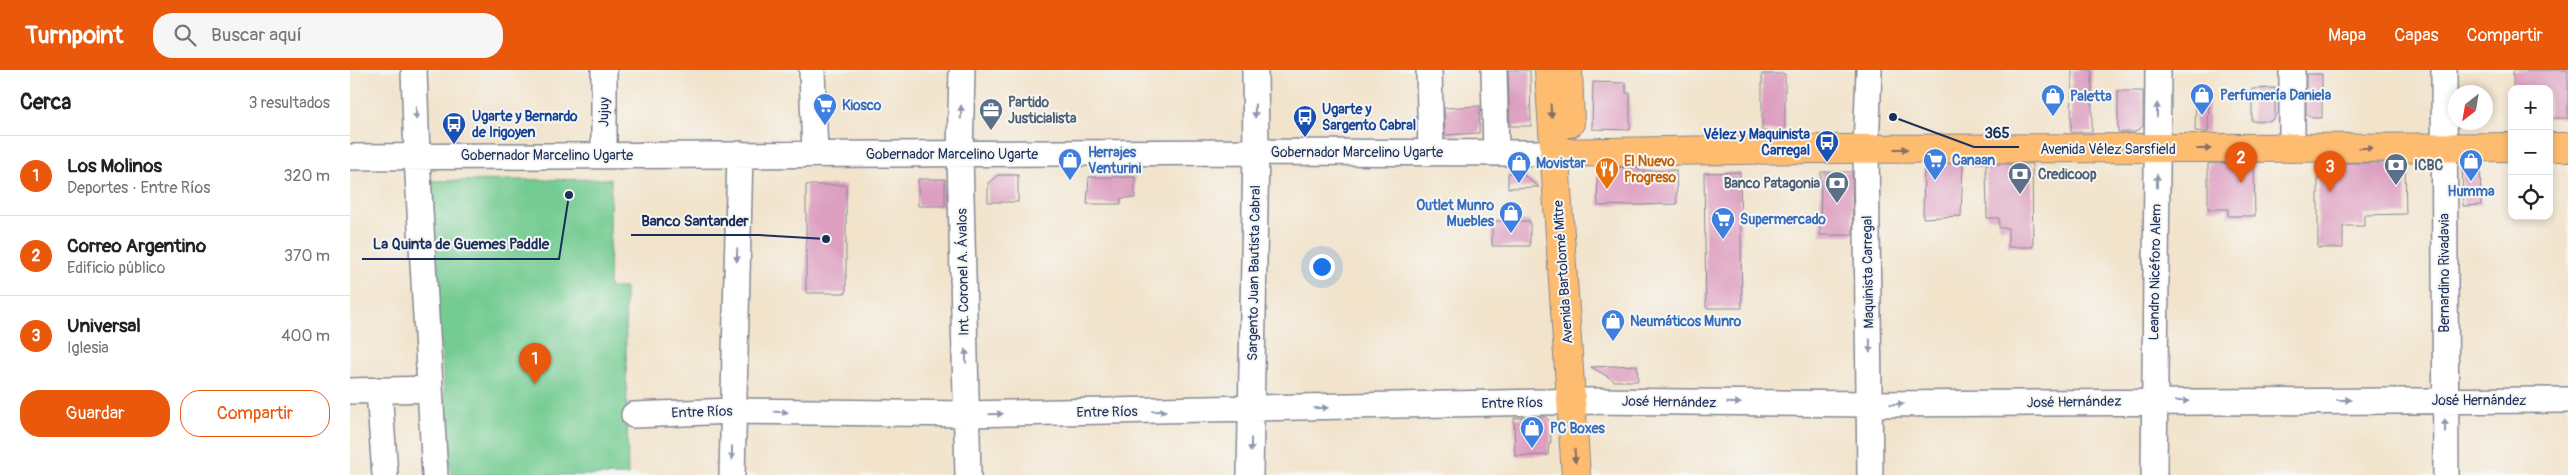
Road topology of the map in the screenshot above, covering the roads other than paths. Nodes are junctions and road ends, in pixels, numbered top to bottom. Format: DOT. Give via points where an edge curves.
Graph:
graph roads {
  1 [pos="414,70"];
  2 [pos="604,70"];
  3 [pos="812,70"];
  4 [pos="962,70"];
  5 [pos="1254,70"];
  6 [pos="1429,70"];
  7 [pos="1494,70"];
  8 [pos="1549,70"];
  9 [pos="1568,70"];
  10 [pos="1869,70"];
  11 [pos="2158,70"];
  12 [pos="2292,70"];
  13 [pos="2444,70"];
  14 [pos="2508,147"];
  15 [pos="2553,147"];
  16 [pos="2568,147"];
  17 [pos="2292,148"];
  18 [pos="2444,148"];
  19 [pos="1866,149"];
  20 [pos="2157,149"];
  21 [pos="1256,152"];
  22 [pos="1431,153"];
  23 [pos="1496,153"];
  24 [pos="1563,153"];
  25 [pos="740,154"];
  26 [pos="815,154"];
  27 [pos="604,155"];
  28 [pos="960,155"];
  29 [pos="350,157"];
  30 [pos="417,157"];
  31 [pos="430,389"];
  32 [pos="350,390"];
  33 [pos="378,390"];
  34 [pos="2444,400"];
  35 [pos="2568,400"];
  36 [pos="1581,401"];
  37 [pos="2154,401"];
  38 [pos="1871,404"];
  39 [pos="1251,410"];
  40 [pos="732,411"];
  41 [pos="967,414"];
  42 [pos="634,415"];
  43 [pos="385,475"];
  44 [pos="435,475"];
  45 [pos="732,475"];
  46 [pos="968,475"];
  47 [pos="1250,475"];
  48 [pos="1576,475"];
  49 [pos="1594,475"];
  50 [pos="1870,475"];
  51 [pos="2154,475"];
  52 [pos="2446,475"];
  1 -- 30 [label="street, one-way"];
  2 -- 27 [label="street, Jujuy"];
  3 -- 26 [label="street"];
  28 -- 4 [label="street, Int. Coronel A. Ávalos, one-way"];
  5 -- 21 [label="street, Sargento Juan Bautista Cabral, one-way"];
  6 -- 22 [label="street"];
  7 -- 23 [label="street"];
  8 -- 24 [label="main road, Avenida Bartolomé Mitre, one-way"];
  9 -- 24 [label="main road, Avenida Bartolomé Mitre"];
  10 -- 19 [label="street, Maquinista Carregal"];
  20 -- 11 [label="street, Leandro Nicéforo Alem, one-way"];
  12 -- 17 [label="street"];
  13 -- 18 [label="street, Bernardino Rivadavia"];
  14 -- 18 [label="main road, Avenida Vélez Sarsfield"];
  15 -- 16 [label="main road"];
  17 -- 18 [label="main road, Avenida Vélez Sarsfield, one-way"];
  20 -- 17 [label="main road, Avenida Vélez Sarsfield, one-way"];
  18 -- 34 [label="street, Bernardino Rivadavia"];
  19 -- 20 [label="main road, Avenida Vélez Sarsfield, one-way"];
  19 -- 24 [label="main road, Avenida Vélez Sarsfield"];
  19 -- 38 [label="street, Maquinista Carregal, one-way"];
  37 -- 20 [label="street, Leandro Nicéforo Alem, one-way"];
  21 -- 22 [label="street, Gobernador Marcelino Ugarte"];
  21 -- 28 [label="street, Gobernador Marcelino Ugarte"];
  21 -- 39 [label="street, Sargento Juan Bautista Cabral"];
  22 -- 23 [label="street, Gobernador Marcelino Ugarte"];
  23 -- 24 [label="street, Gobernador Marcelino Ugarte"];
  24 -- 36 [label="main road, Avenida Bartolomé Mitre"];
  25 -- 26 [label="street, Gobernador Marcelino Ugarte"];
  25 -- 27 [label="street, Gobernador Marcelino Ugarte"];
  25 -- 40 [label="street, one-way"];
  26 -- 28 [label="street, Gobernador Marcelino Ugarte"];
  27 -- 30 [label="street, Gobernador Marcelino Ugarte"];
  41 -- 28 [label="street, Int. Coronel A. Ávalos, one-way"];
  29 -- 30 [label="street, Gobernador Marcelino Ugarte"];
  30 -- 31 [label="street"];
  31 -- 33 [label="street"];
  31 -- 44 [label="street"];
  32 -- 33 [label="street"];
  33 -- 43 [label="street"];
  34 -- 35 [label="street, José Hernández"];
  37 -- 34 [label="street, José Hernández, one-way"];
  52 -- 34 [label="street, Bernardino Rivadavia, one-way"];
  36 -- 38 [label="street, José Hernández, one-way"];
  39 -- 36 [label="street, Entre Ríos, one-way"];
  36 -- 48 [label="main road, Avenida Bartolomé Mitre, one-way"];
  36 -- 49 [label="main road, Avenida Bartolomé Mitre"];
  38 -- 37 [label="street, José Hernández, one-way"];
  37 -- 51 [label="street, Leandro Nicéforo Alem"];
  38 -- 50 [label="street, Maquinista Carregal"];
  41 -- 39 [label="street, Entre Ríos, one-way"];
  39 -- 47 [label="street, Sargento Juan Bautista Cabral, one-way"];
  40 -- 41 [label="street, Entre Ríos, one-way"];
  40 -- 42 [label="street, Entre Ríos"];
  40 -- 45 [label="street, one-way"];
  41 -- 46 [label="street, Int. Coronel A. Ávalos"];
}
